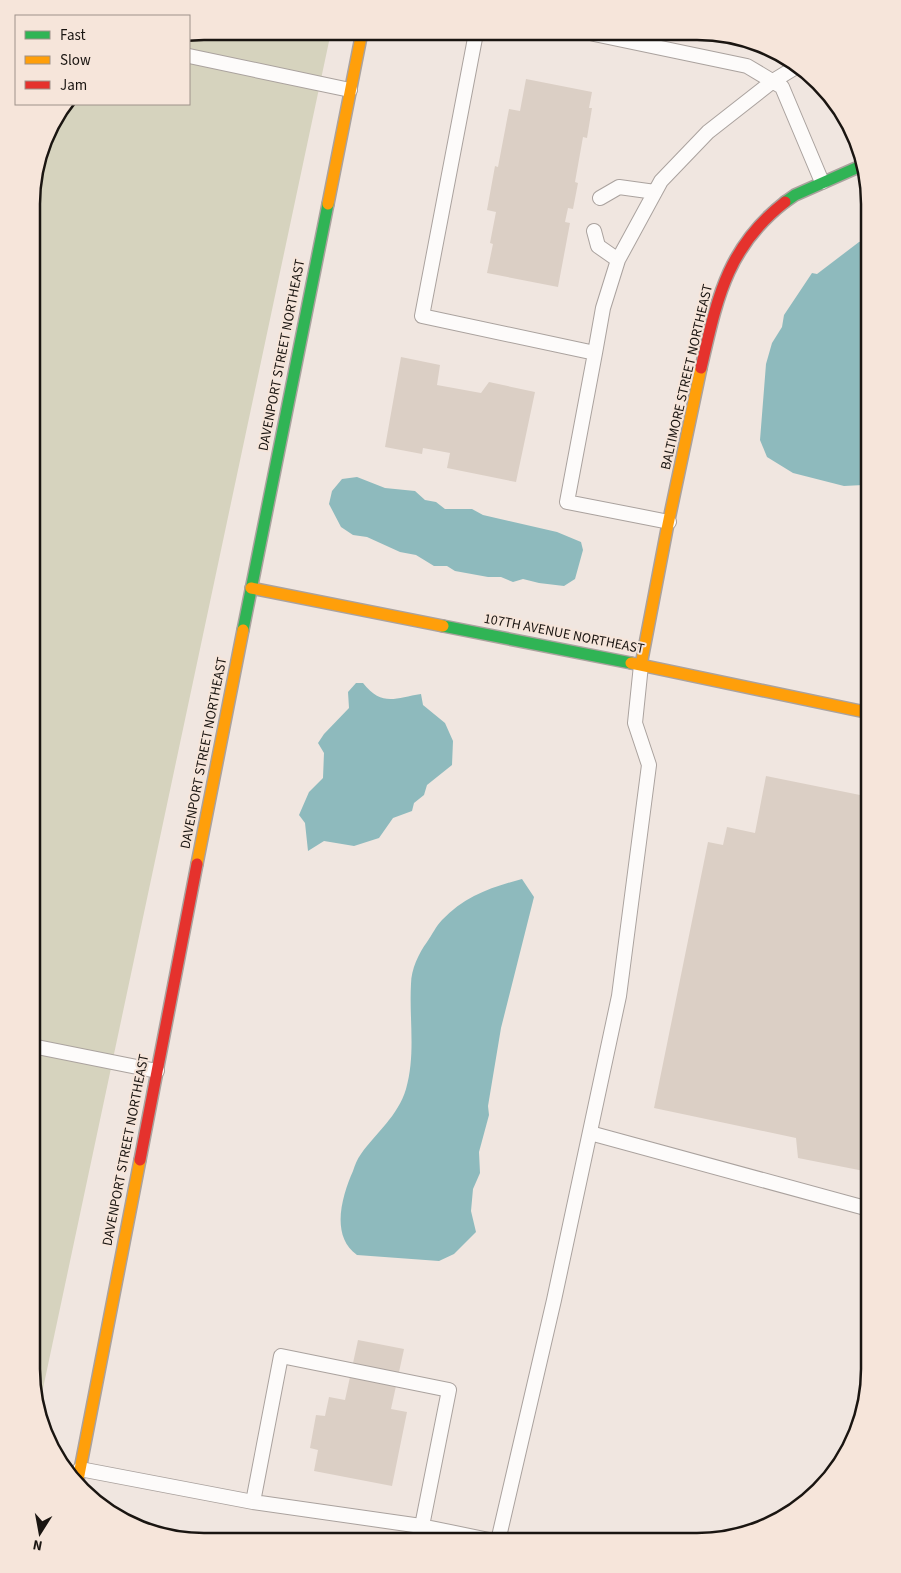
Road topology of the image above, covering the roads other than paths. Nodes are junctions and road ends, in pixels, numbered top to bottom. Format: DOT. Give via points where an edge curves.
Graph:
graph roads {
  1 [pos="360,40"];
  2 [pos="475,40"];
  3 [pos="623,40"];
  4 [pos="190,56"];
  5 [pos="791,70"];
  6 [pos="772,82"];
  7 [pos="350,90"];
  8 [pos="856,167"];
  9 [pos="822,182"];
  10 [pos="655,192"];
  11 [pos="600,198"];
  12 [pos="594,231"];
  13 [pos="618,260"];
  14 [pos="595,353"];
  15 [pos="669,522"];
  16 [pos="251,588"];
  17 [pos="641,665"];
  18 [pos="861,711"];
  19 [pos="40,1048"];
  20 [pos="157,1072"];
  21 [pos="590,1133"];
  22 [pos="861,1207"];
  23 [pos="79,1474"];
  24 [pos="253,1502"];
  25 [pos="422,1526"];
  26 [pos="420,1533"];
  27 [pos="457,1533"];
  28 [pos="498,1533"];
  1 -- 7 [label="street, DAVENPORT STREET NORTHEAST"];
  2 -- 14 [label="lane" via="422,316"];
  3 -- 6 [label="lane" via="747,66"];
  4 -- 7 [label="lane"];
  5 -- 6 [label="lane"];
  6 -- 9 [label="lane" via="782,87"];
  6 -- 10 [label="lane" via="708,132 660,182"];
  7 -- 16 [label="street, DAVENPORT STREET NORTHEAST"];
  8 -- 9 [label="street, BALTIMORE STREET NORTHEAST"];
  9 -- 15 [label="street, BALTIMORE STREET NORTHEAST" via="795,195 773,212 748,238 728,273 716,305"];
  10 -- 11 [label="lane" via="619,187"];
  10 -- 13 [label="lane"];
  12 -- 13 [label="lane" via="598,246"];
  13 -- 14 [label="lane" via="603,308"];
  14 -- 15 [label="lane" via="568,502"];
  15 -- 17 [label="street, BALTIMORE STREET NORTHEAST"];
  16 -- 17 [label="street, 107TH AVENUE NORTHEAST"];
  16 -- 20 [label="street, DAVENPORT STREET NORTHEAST"];
  17 -- 18 [label="street, 107TH AVENUE NORTHEAST"];
  17 -- 21 [label="lane" via="635,723 649,765 618,996"];
  19 -- 20 [label="lane"];
  20 -- 23 [label="street, DAVENPORT STREET NORTHEAST"];
  21 -- 22 [label="lane"];
  21 -- 28 [label="lane"];
  23 -- 24 [label="lane"];
  24 -- 25 [label="lane"];
  24 -- 25 [label="lane" via="281,1356 449,1390"];
  25 -- 26 [label="lane"];
  25 -- 27 [label="lane"];
}
